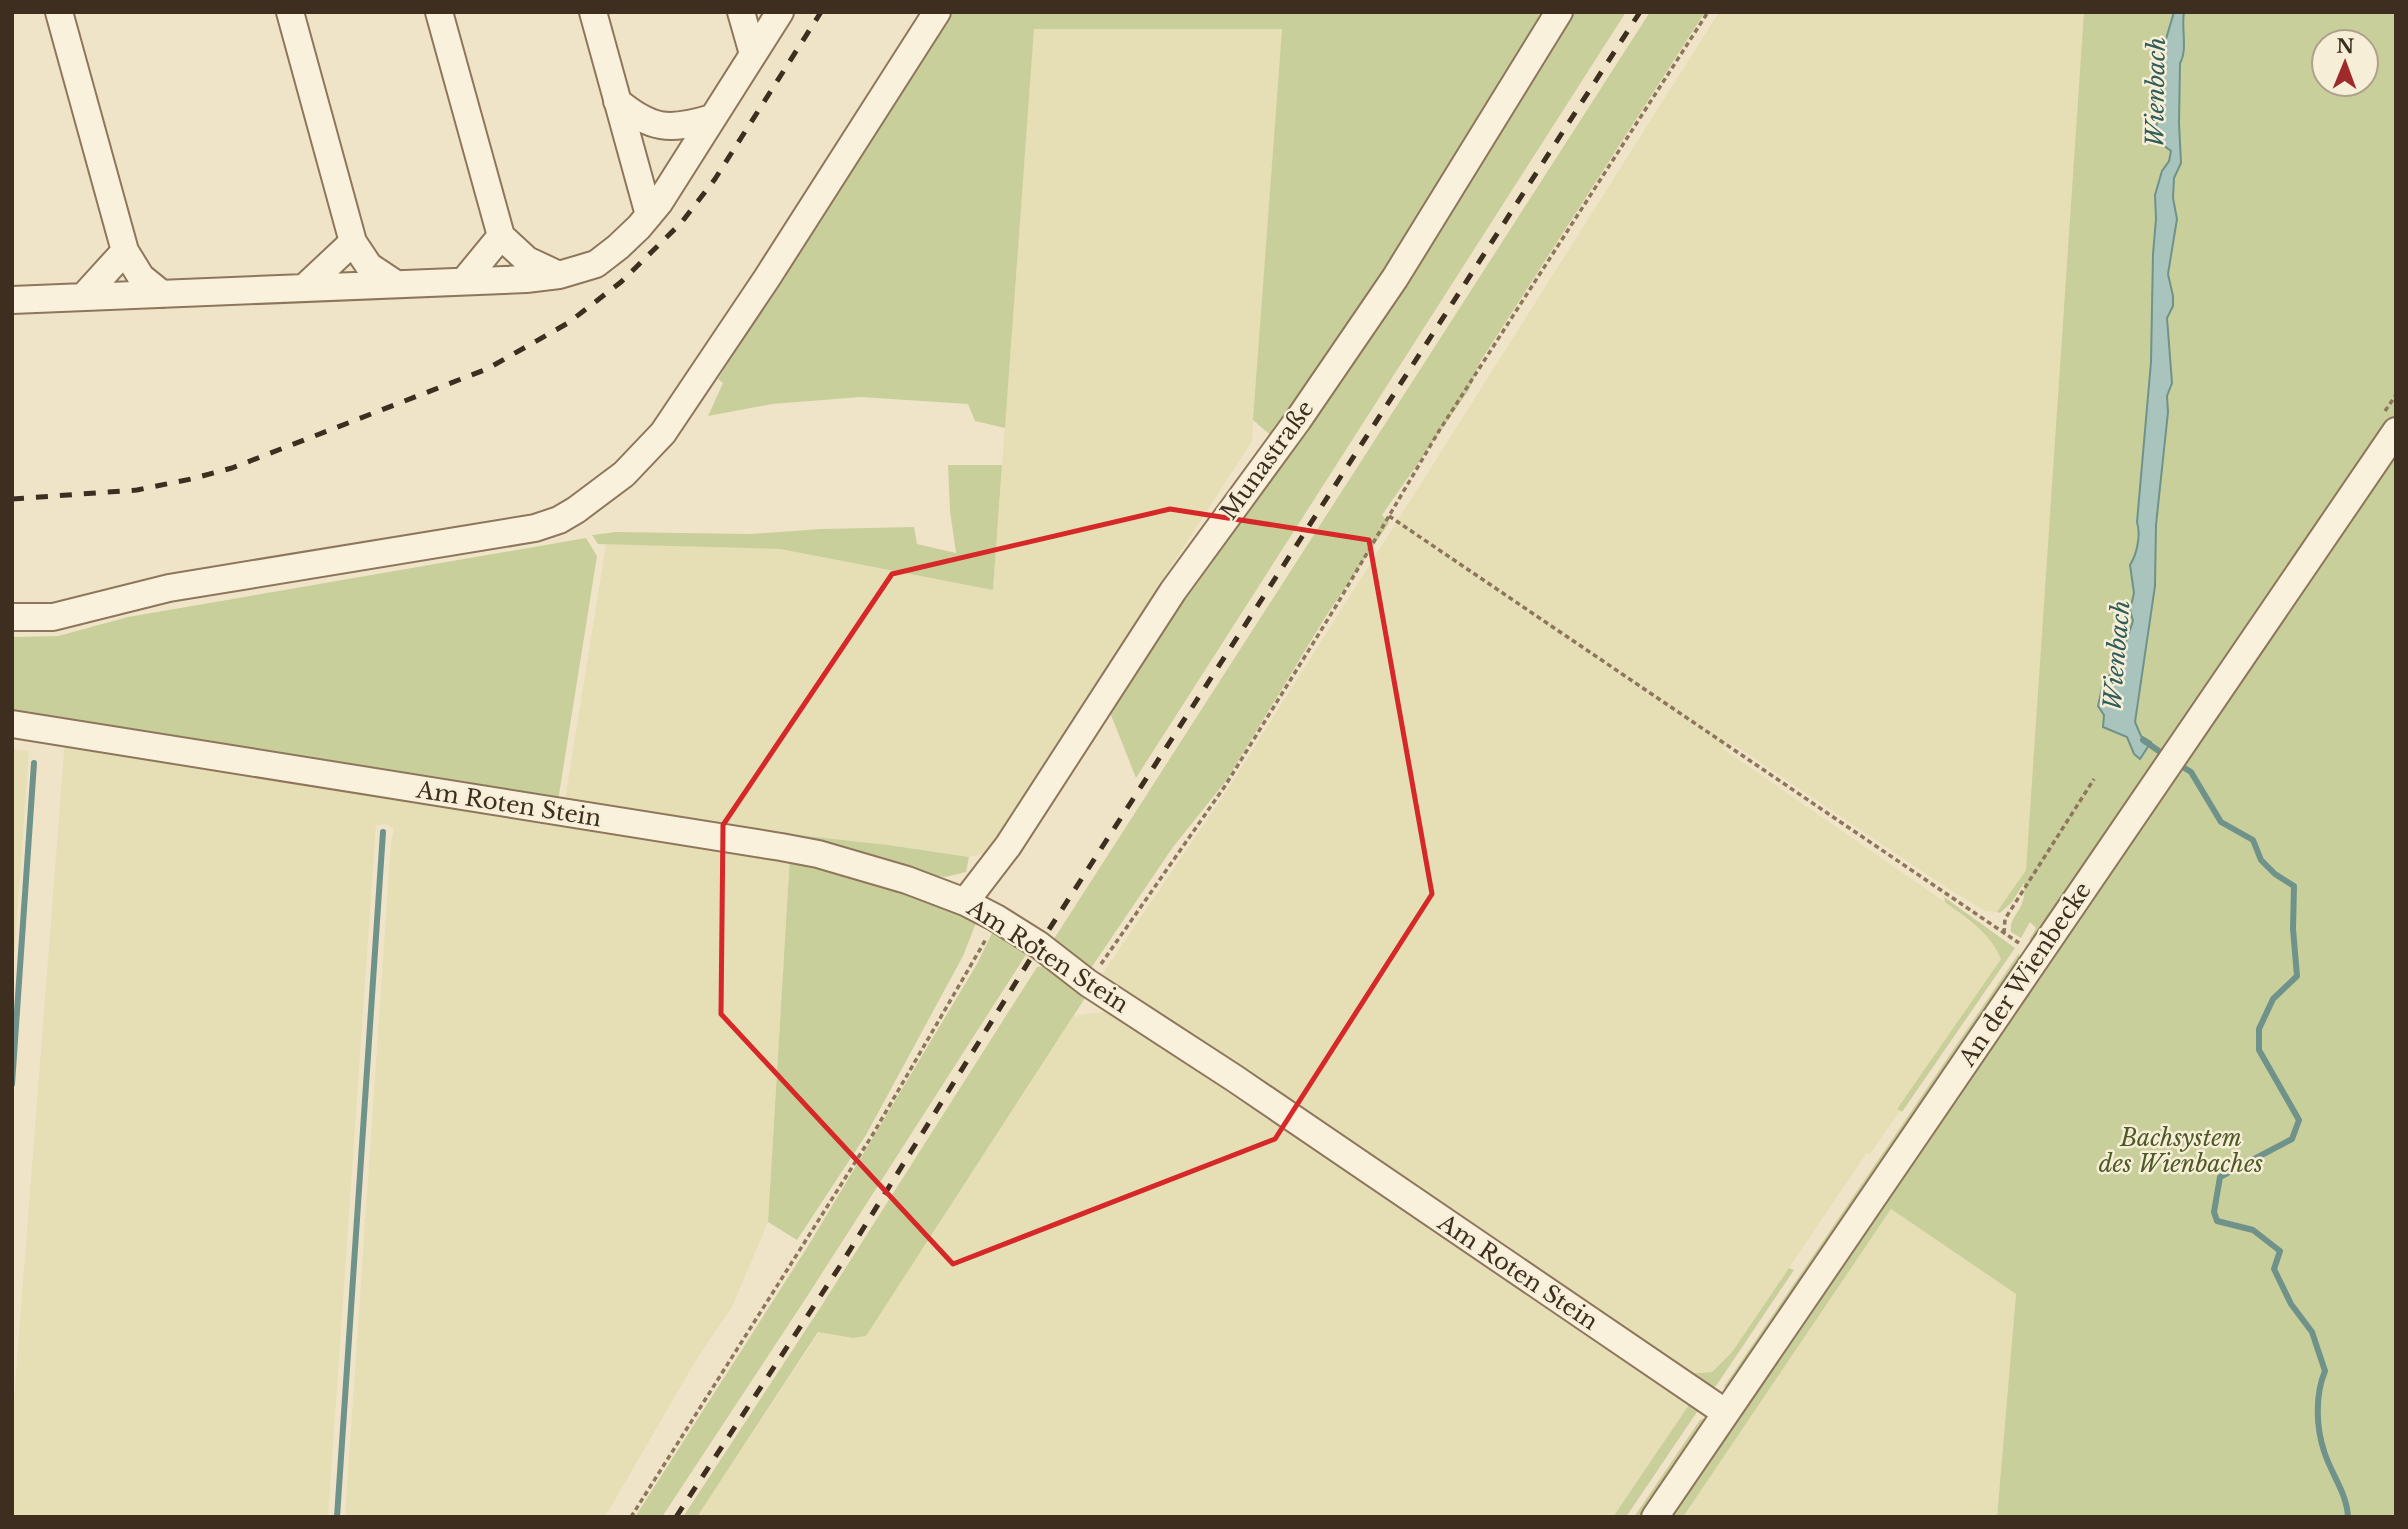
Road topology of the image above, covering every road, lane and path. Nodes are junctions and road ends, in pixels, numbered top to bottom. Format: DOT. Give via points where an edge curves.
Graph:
graph roads {
  1 [pos="58,12"];
  2 [pos="290,12"];
  3 [pos="439,12"];
  4 [pos="593,12"];
  5 [pos="741,12"];
  6 [pos="780,12"];
  7 [pos="937,12"];
  8 [pos="1559,12"];
  9 [pos="1708,12"];
  10 [pos="753,54"];
  11 [pos="617,100"];
  12 [pos="712,118"];
  13 [pos="649,215"];
  14 [pos="501,236"];
  15 [pos="353,242"];
  16 [pos="125,251"];
  17 [pos="559,275"];
  18 [pos="464,281"];
  19 [pos="396,284"];
  20 [pos="305,287"];
  21 [pos="162,294"];
  22 [pos="83,298"];
  23 [pos="12,300"];
  24 [pos="2396,431"];
  25 [pos="1389,516"];
  26 [pos="12,617"];
  27 [pos="12,724"];
  28 [pos="2094,779"];
  29 [pos="965,902"];
  30 [pos="996,918"];
  31 [pos="2004,933"];
  32 [pos="2038,955"];
  33 [pos="1088,983"];
  34 [pos="1726,1413"];
  35 [pos="631,1517"];
  36 [pos="1655,1517"];
  1 -- 16 [label="street"];
  2 -- 15 [label="street"];
  3 -- 14 [label="street"];
  4 -- 11 [label="street"];
  5 -- 10 [label="street"];
  6 -- 10 [label="street"];
  7 -- 26 [label="street" via="663,433 624,474 568,516 535,528 169,588 53,617"];
  8 -- 29 [label="street, Munastraße" via="1395,278 1173,591 1008,846"];
  9 -- 25 [label="path"];
  10 -- 12 [label="street"];
  11 -- 12 [label="street" via="637,118 659,125 683,127"];
  11 -- 13 [label="street"];
  12 -- 13 [label="street"];
  13 -- 17 [label="street" via="596,264"];
  14 -- 17 [label="street" via="527,260"];
  14 -- 18 [label="street"];
  15 -- 19 [label="street" via="369,266"];
  15 -- 20 [label="street"];
  16 -- 21 [label="street" via="141,278"];
  16 -- 22 [label="street"];
  17 -- 18 [label="street"];
  18 -- 19 [label="street"];
  19 -- 20 [label="street"];
  20 -- 21 [label="street"];
  21 -- 22 [label="street"];
  22 -- 23 [label="street"];
  24 -- 32 [label="street, An der Wienbecke"];
  25 -- 31 [label="path"];
  25 -- 33 [label="path" via="1225,786"];
  27 -- 29 [label="street, Am Roten Stein" via="800,850 890,874"];
  28 -- 31 [label="path" via="2005,919"];
  29 -- 30 [label="street, Am Roten Stein"];
  30 -- 33 [label="street, Am Roten Stein"];
  30 -- 35 [label="path" via="873,1134"];
  31 -- 32 [label="path"];
  32 -- 34 [label="street, An der Wienbecke"];
  33 -- 34 [label="street, Am Roten Stein"];
  34 -- 36 [label="street, An der Wienbecke"];
}
